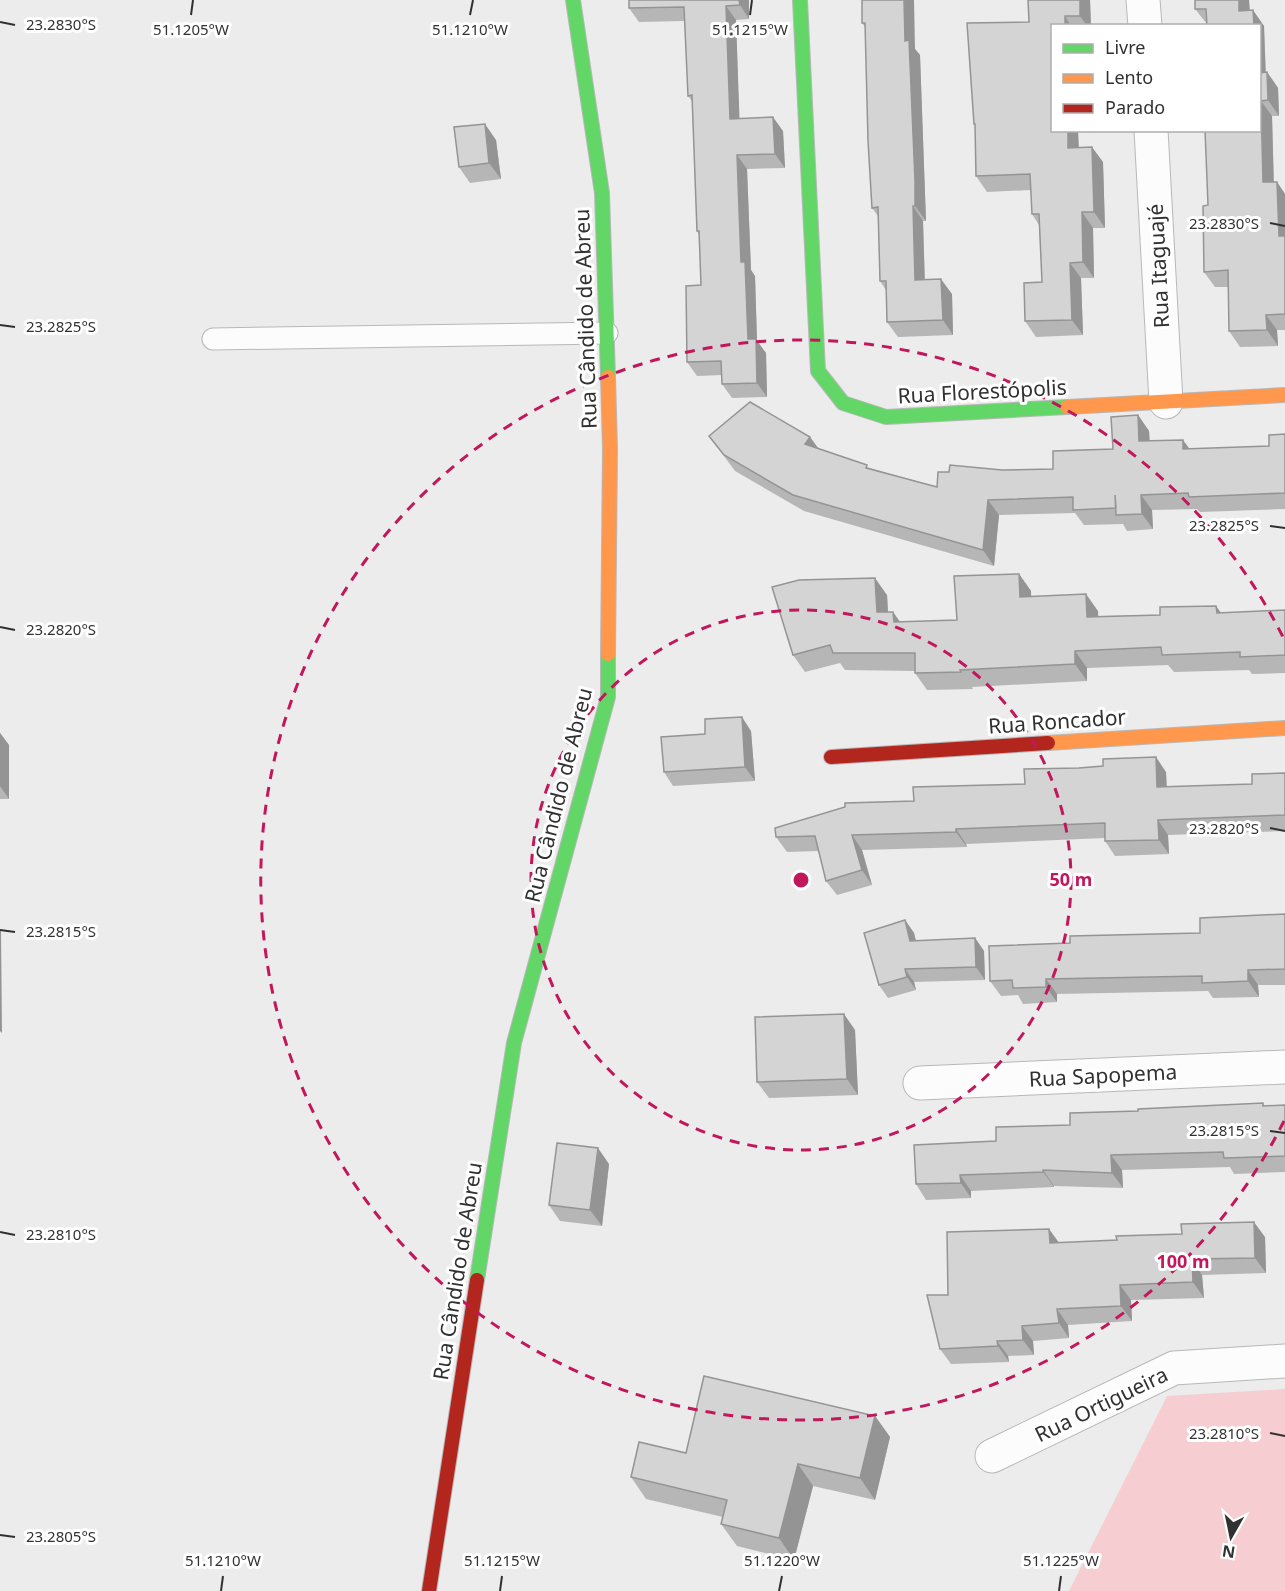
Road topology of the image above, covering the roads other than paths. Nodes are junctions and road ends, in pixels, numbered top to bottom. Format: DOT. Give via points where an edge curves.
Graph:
graph roads {
  1 [pos="573,0"];
  2 [pos="800,0"];
  3 [pos="1143,0"];
  4 [pos="1145,24"];
  5 [pos="1150,132"];
  6 [pos="606,333"];
  7 [pos="213,339"];
  8 [pos="1285,395"];
  9 [pos="1166,402"];
  10 [pos="1285,728"];
  11 [pos="831,757"];
  12 [pos="1285,1067"];
  13 [pos="920,1083"];
  14 [pos="1285,1361"];
  15 [pos="992,1456"];
  16 [pos="429,1591"];
  1 -- 6 [label="street, Rua Cândido de Abreu" via="602,193"];
  2 -- 9 [label="street, Rua Florestópolis" via="818,371 843,403 886,417"];
  3 -- 4 [label="street"];
  5 -- 9 [label="street, Rua Itaguajé"];
  6 -- 7 [label="lane"];
  6 -- 16 [label="street, Rua Cândido de Abreu" via="610,449 608,697 514,1043"];
  8 -- 9 [label="street, Rua Florestópolis"];
  10 -- 11 [label="street, Rua Roncador"];
  12 -- 13 [label="street, Rua Sapopema"];
  14 -- 15 [label="street, Rua Ortigueira" via="1174,1368"];
}
